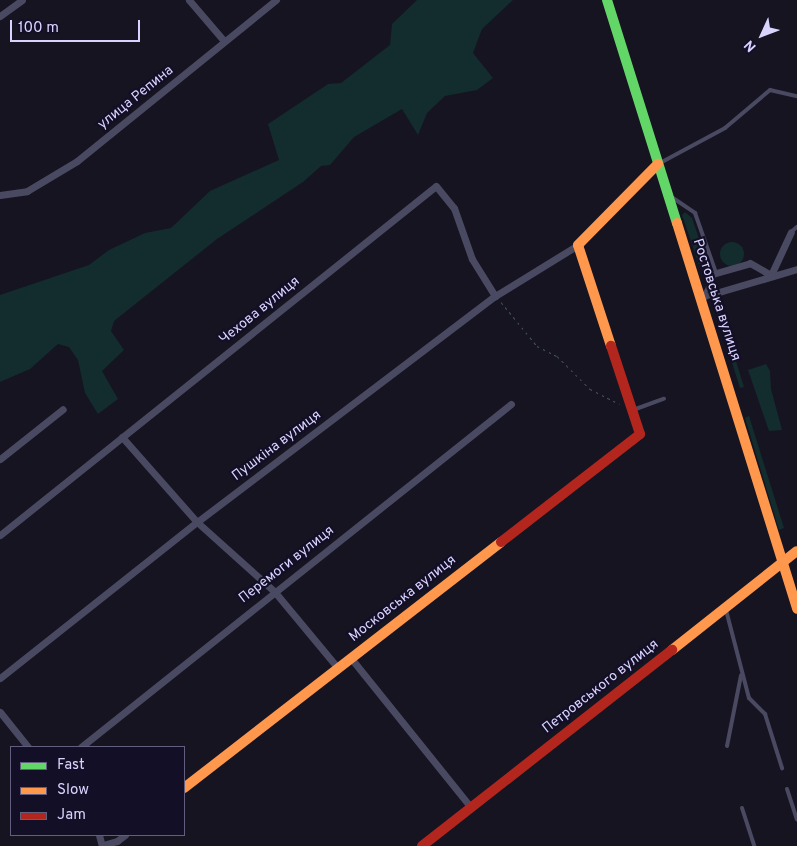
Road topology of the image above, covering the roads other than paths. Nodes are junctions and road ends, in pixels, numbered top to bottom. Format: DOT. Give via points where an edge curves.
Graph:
graph roads {
  1 [pos="22,0"];
  2 [pos="189,0"];
  3 [pos="276,0"];
  4 [pos="607,0"];
  5 [pos="0,16"];
  6 [pos="224,42"];
  7 [pos="797,96"];
  8 [pos="658,164"];
  9 [pos="667,194"];
  10 [pos="0,196"];
  11 [pos="794,229"];
  12 [pos="578,245"];
  13 [pos="797,269"];
  14 [pos="716,273"];
  15 [pos="771,276"];
  16 [pos="496,296"];
  17 [pos="702,297"];
  18 [pos="664,399"];
  19 [pos="511,404"];
  20 [pos="63,409"];
  21 [pos="632,410"];
  22 [pos="122,437"];
  23 [pos="0,459"];
  24 [pos="197,522"];
  25 [pos="0,535"];
  26 [pos="797,551"];
  27 [pos="782,563"];
  28 [pos="274,591"];
  29 [pos="725,608"];
  30 [pos="797,609"];
  31 [pos="350,657"];
  32 [pos="337,667"];
  33 [pos="742,673"];
  34 [pos="0,678"];
  35 [pos="0,712"];
  36 [pos="27,746"];
  37 [pos="82,746"];
  38 [pos="727,746"];
  39 [pos="782,768"];
  40 [pos="185,787"];
  41 [pos="788,789"];
  42 [pos="470,806"];
  43 [pos="742,808"];
  44 [pos="797,819"];
  45 [pos="124,836"];
  46 [pos="103,845"];
  47 [pos="422,846"];
  48 [pos="754,846"];
  1 -- 5 [label="street"];
  2 -- 6 [label="street"];
  3 -- 6 [label="street, улица Репина"];
  4 -- 8 [label="main road, Ростовська вулиця"];
  6 -- 10 [label="street, улица Репина" via="78,161 27,191"];
  7 -- 8 [label="lane" via="770,90 725,128"];
  8 -- 9 [label="main road, Ростовська вулиця"];
  8 -- 12 [label="main road"];
  9 -- 14 [label="lane" via="694,213"];
  9 -- 17 [label="main road, Ростовська вулиця"];
  11 -- 15 [label="street"];
  12 -- 16 [label="street, Пушкіна вулиця"];
  12 -- 21 [label="main road"];
  13 -- 15 [label="street"];
  14 -- 15 [label="street" via="750,264"];
  14 -- 17 [label="lane"];
  15 -- 17 [label="street"];
  16 -- 22 [label="street, Чехова вулиця" via="472,259 454,208 436,186"];
  16 -- 24 [label="street, Пушкіна вулиця"];
  17 -- 27 [label="main road, Ростовська вулиця"];
  18 -- 21 [label="lane"];
  19 -- 28 [label="street, Перемоги вулиця"];
  20 -- 23 [label="street"];
  21 -- 31 [label="main road, Московська вулиця" via="640,434"];
  22 -- 24 [label="street"];
  22 -- 25 [label="street, Чехова вулиця"];
  24 -- 28 [label="street"];
  24 -- 34 [label="street, Пушкіна вулиця"];
  26 -- 27 [label="main road, Петровського вулиця"];
  27 -- 29 [label="main road, Петровського вулиця"];
  27 -- 30 [label="main road, Ростовська вулиця"];
  28 -- 32 [label="street"];
  28 -- 37 [label="street, Перемоги вулиця"];
  29 -- 33 [label="lane"];
  29 -- 42 [label="main road, Петровського вулиця"];
  31 -- 32 [label="main road, Московська вулиця"];
  31 -- 42 [label="street"];
  32 -- 40 [label="main road, Московська вулиця"];
  33 -- 38 [label="lane"];
  33 -- 39 [label="lane" via="749,698 765,714"];
  35 -- 36 [label="street"];
  41 -- 44 [label="lane"];
  42 -- 47 [label="main road, Петровського вулиця"];
  43 -- 48 [label="lane"];
  45 -- 46 [label="street"];
}
